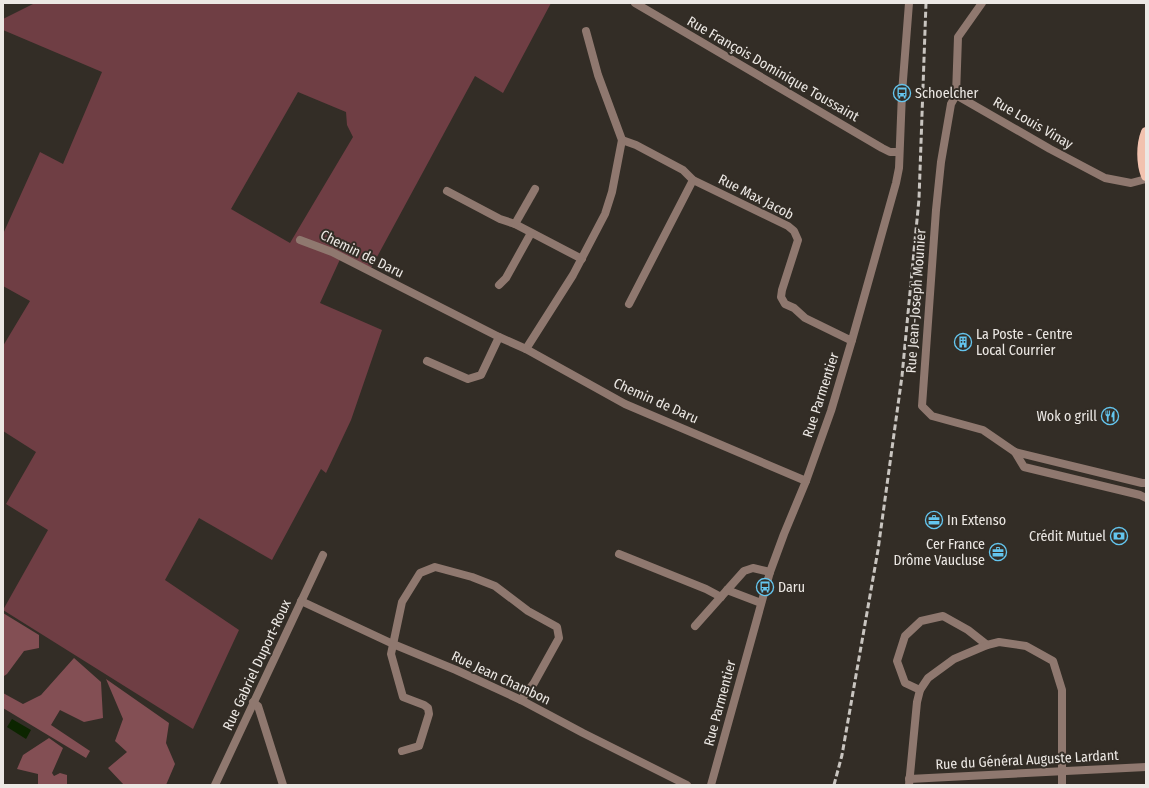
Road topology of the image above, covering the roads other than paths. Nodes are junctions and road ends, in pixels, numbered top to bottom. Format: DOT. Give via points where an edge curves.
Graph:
graph roads {
  1 [pos="635,3"];
  2 [pos="909,3"];
  3 [pos="982,3"];
  4 [pos="586,31"];
  5 [pos="956,95"];
  6 [pos="1146,132"];
  7 [pos="622,140"];
  8 [pos="899,152"];
  9 [pos="1146,176"];
  10 [pos="1146,179"];
  11 [pos="693,180"];
  12 [pos="535,189"];
  13 [pos="447,191"];
  14 [pos="515,224"];
  15 [pos="531,233"];
  16 [pos="300,240"];
  17 [pos="582,259"];
  18 [pos="499,285"];
  19 [pos="630,304"];
  20 [pos="499,337"];
  21 [pos="852,340"];
  22 [pos="526,349"];
  23 [pos="426,361"];
  24 [pos="1015,452"];
  25 [pos="806,481"];
  26 [pos="1144,483"];
  27 [pos="1143,497"];
  28 [pos="619,554"];
  29 [pos="323,555"];
  30 [pos="770,572"];
  31 [pos="727,590"];
  32 [pos="721,597"];
  33 [pos="301,601"];
  34 [pos="761,603"];
  35 [pos="695,626"];
  36 [pos="393,644"];
  37 [pos="987,645"];
  38 [pos="920,690"];
  39 [pos="521,700"];
  40 [pos="254,702"];
  41 [pos="402,750"];
  42 [pos="1146,767"];
  43 [pos="1062,772"];
  44 [pos="909,782"];
  45 [pos="215,785"];
  46 [pos="283,785"];
  47 [pos="687,785"];
  48 [pos="711,785"];
  49 [pos="1062,785"];
  1 -- 8 [label="street, Rue François Dominique Toussaint" via="882,148 890,152"];
  2 -- 8 [label="street, Rue Parmentier"];
  3 -- 5 [label="street" via="958,37"];
  4 -- 7 [label="street" via="598,75"];
  5 -- 10 [label="street, Rue Louis Vinay" via="1105,178 1131,183"];
  5 -- 24 [label="street, Rue Jean-Joseph Mounier" via="951,104 941,162 922,406 932,416 982,430"];
  6 -- 9 [label="main road" via="1143,154"];
  7 -- 11 [label="street" via="682,170"];
  7 -- 17 [label="street" via="605,214"];
  8 -- 21 [label="street, Rue Parmentier" via="896,183"];
  11 -- 19 [label="street"];
  11 -- 21 [label="street, Rue Max Jacob" via="794,231 798,240 781,297 785,304 805,318"];
  12 -- 14 [label="street"];
  13 -- 14 [label="street" via="500,219"];
  14 -- 15 [label="street"];
  15 -- 17 [label="street"];
  15 -- 18 [label="street" via="506,278"];
  16 -- 20 [label="street, Chemin de Daru" via="332,252"];
  17 -- 22 [label="street"];
  20 -- 22 [label="street, Chemin de Daru"];
  20 -- 23 [label="street" via="481,375 468,379"];
  21 -- 25 [label="street, Rue Parmentier" via="831,411"];
  22 -- 25 [label="street, Chemin de Daru" via="625,404"];
  24 -- 26 [label="street, Rue Jean-Joseph Mounier"];
  24 -- 27 [label="street, Rue Jean-Joseph Mounier" via="1024,467"];
  25 -- 30 [label="street, Rue Parmentier"];
  26 -- 27 [label="street"];
  28 -- 32 [label="street"];
  29 -- 33 [label="street, Rue Gabriel Duport-Roux"];
  30 -- 31 [label="street" via="754,568 744,571"];
  30 -- 34 [label="street, Rue Parmentier"];
  31 -- 32 [label="street"];
  31 -- 34 [label="street"];
  32 -- 35 [label="street"];
  33 -- 36 [label="street, Rue Jean Chambon"];
  33 -- 40 [label="street, Rue Gabriel Duport-Roux"];
  34 -- 48 [label="street, Rue Parmentier"];
  36 -- 39 [label="street, Rue Jean Chambon"];
  36 -- 39 [label="street" via="402,602 420,573 435,567 495,586 528,611 557,627 559,638 534,683"];
  36 -- 41 [label="street" via="391,654 403,697 424,705 428,708 429,714 419,746"];
  37 -- 38 [label="street" via="954,659 928,678"];
  37 -- 38 [label="street" via="968,630 943,616 921,621 905,636 897,661 905,683"];
  37 -- 43 [label="street" via="999,642 1026,646 1053,661 1062,690"];
  38 -- 44 [label="street"];
  39 -- 47 [label="street, Rue Jean Chambon" via="583,734"];
  40 -- 45 [label="street, Rue Gabriel Duport-Roux"];
  40 -- 46 [label="street" via="258,706"];
  42 -- 43 [label="street, Rue du Général Auguste Lardant"];
  43 -- 44 [label="street, Rue du Général Auguste Lardant"];
  43 -- 49 [label="street"];
}
